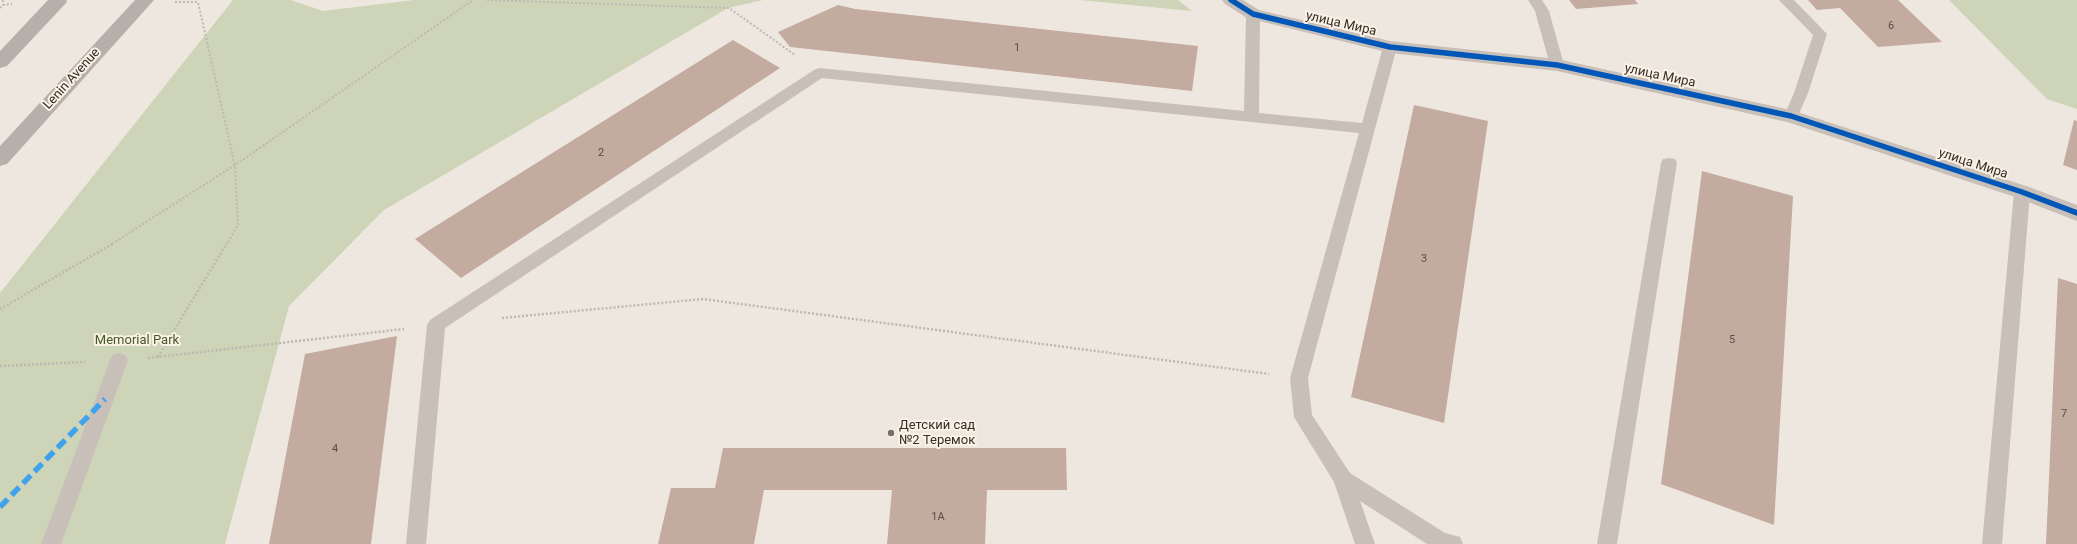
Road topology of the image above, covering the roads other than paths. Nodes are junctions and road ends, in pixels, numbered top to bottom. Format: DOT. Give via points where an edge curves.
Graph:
graph roads {
  1 [pos="57,0"];
  2 [pos="145,0"];
  3 [pos="1231,0"];
  4 [pos="1535,0"];
  5 [pos="1786,0"];
  6 [pos="1253,14"];
  7 [pos="1390,47"];
  8 [pos="0,62"];
  9 [pos="1557,65"];
  10 [pos="1791,116"];
  11 [pos="1251,117"];
  12 [pos="1368,129"];
  13 [pos="0,159"];
  14 [pos="1669,163"];
  15 [pos="2022,192"];
  16 [pos="2077,213"];
  17 [pos="119,360"];
  18 [pos="1343,479"];
  19 [pos="51,544"];
  20 [pos="416,544"];
  21 [pos="1366,544"];
  22 [pos="1453,544"];
  23 [pos="1607,544"];
  24 [pos="1992,544"];
  1 -- 8 [label="main road" via="58,2"];
  2 -- 13 [label="main road, Lenin Avenue"];
  3 -- 6 [label="street, улица Мира"];
  4 -- 9 [label="lane" via="1542,11"];
  5 -- 10 [label="lane" via="1820,34"];
  6 -- 7 [label="street, улица Мира"];
  6 -- 11 [label="lane"];
  7 -- 9 [label="street, улица Мира"];
  7 -- 12 [label="lane"];
  9 -- 10 [label="street, улица Мира"];
  10 -- 15 [label="street, улица Мира"];
  11 -- 12 [label="lane"];
  11 -- 20 [label="lane" via="819,72 436,325"];
  12 -- 18 [label="lane" via="1299,378 1303,417"];
  14 -- 23 [label="lane"];
  15 -- 16 [label="street, улица Мира"];
  15 -- 24 [label="lane"];
  17 -- 19 [label="lane"];
  18 -- 21 [label="lane"];
  18 -- 22 [label="lane" via="1440,541"];
}
